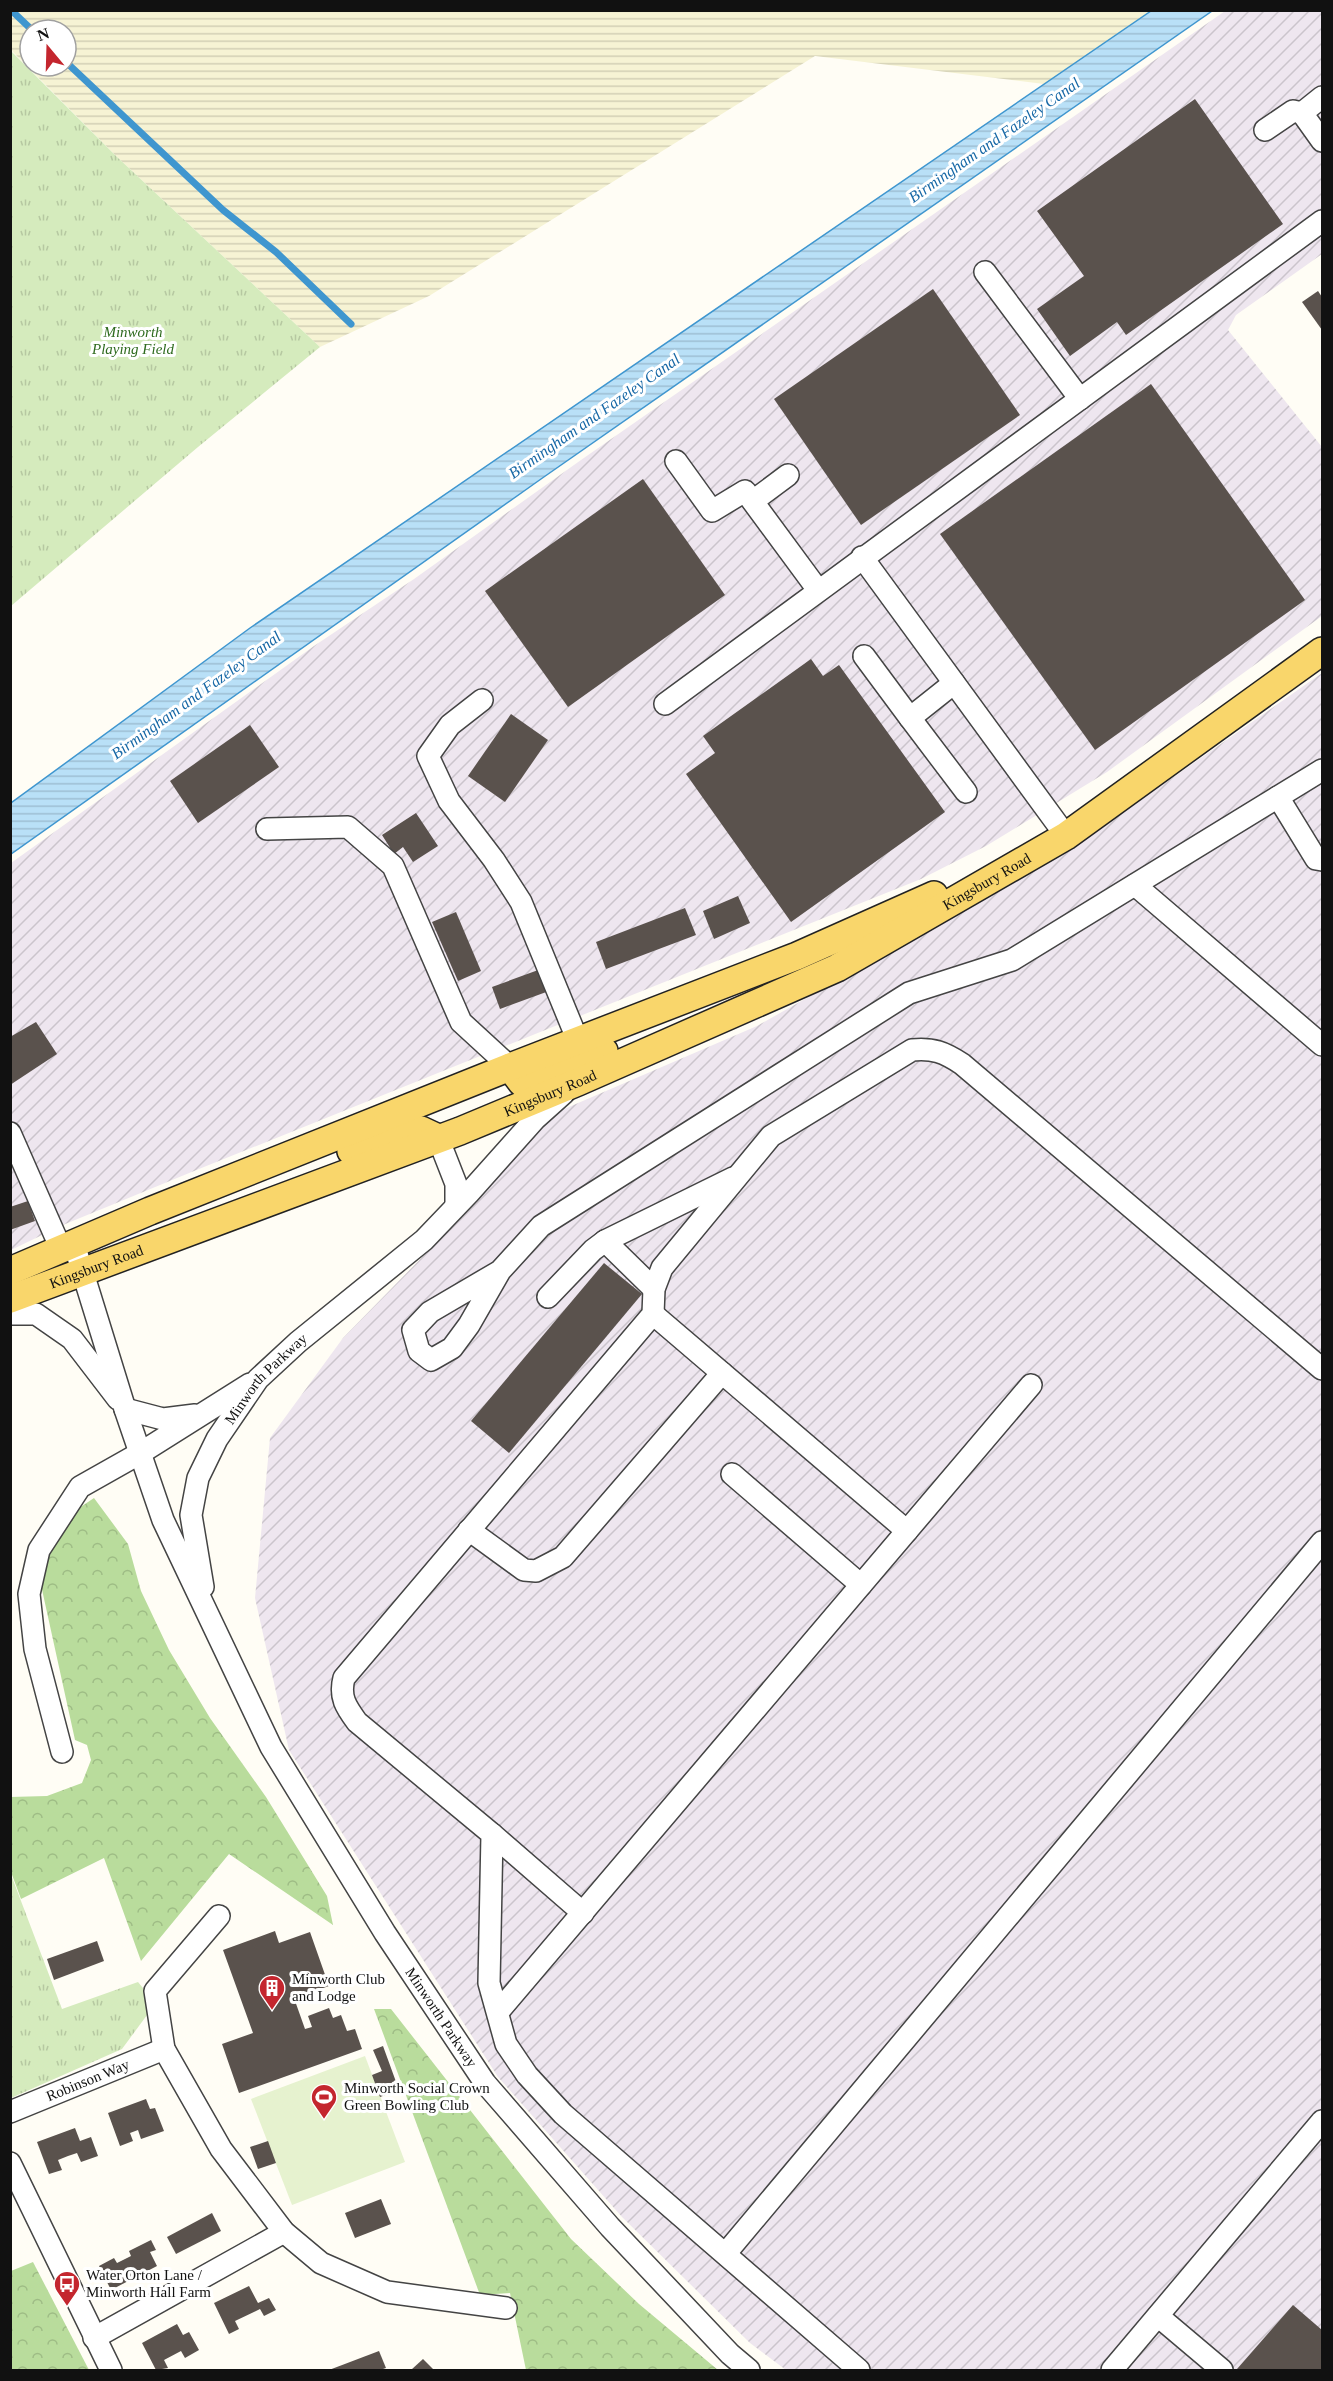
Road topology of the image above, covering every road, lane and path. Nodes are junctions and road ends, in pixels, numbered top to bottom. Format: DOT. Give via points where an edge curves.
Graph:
graph roads {
  1 [pos="1323,97"];
  2 [pos="1302,113"];
  3 [pos="1265,130"];
  4 [pos="1323,141"];
  5 [pos="1323,221"];
  6 [pos="985,272"];
  7 [pos="1080,399"];
  8 [pos="676,461"];
  9 [pos="788,475"];
  10 [pos="753,501"];
  11 [pos="862,557"];
  12 [pos="818,590"];
  13 [pos="1323,651"];
  14 [pos="864,656"];
  15 [pos="954,683"];
  16 [pos="482,700"];
  17 [pos="665,704"];
  18 [pos="910,718"];
  19 [pos="1323,770"];
  20 [pos="966,792"];
  21 [pos="1278,797"];
  22 [pos="267,830"];
  23 [pos="1066,836"];
  24 [pos="1323,860"];
  25 [pos="1135,885"];
  26 [pos="837,968"];
  27 [pos="578,1041"];
  28 [pos="1323,1045"];
  29 [pos="510,1067"];
  30 [pos="578,1082"];
  31 [pos="485,1120"];
  32 [pos="10,1133"];
  33 [pos="438,1138"];
  34 [pos="740,1174"];
  35 [pos="192,1195"];
  36 [pos="456,1205"];
  37 [pos="605,1241"];
  38 [pos="67,1246"];
  39 [pos="500,1270"];
  40 [pos="10,1271"];
  41 [pos="82,1272"];
  42 [pos="654,1289"];
  43 [pos="548,1297"];
  44 [pos="10,1299"];
  45 [pos="10,1314"];
  46 [pos="653,1314"];
  47 [pos="1323,1369"];
  48 [pos="722,1373"];
  49 [pos="258,1379"];
  50 [pos="1031,1385"];
  51 [pos="125,1409"];
  52 [pos="203,1414"];
  53 [pos="142,1452"];
  54 [pos="732,1474"];
  55 [pos="469,1530"];
  56 [pos="907,1531"];
  57 [pos="1323,1542"];
  58 [pos="861,1584"];
  59 [pos="208,1611"];
  60 [pos="62,1752"];
  61 [pos="492,1834"];
  62 [pos="583,1913"];
  63 [pos="219,1916"];
  64 [pos="498,2012"];
  65 [pos="164,2049"];
  66 [pos="10,2112"];
  67 [pos="1323,2121"];
  68 [pos="10,2163"];
  69 [pos="284,2232"];
  70 [pos="726,2253"];
  71 [pos="506,2308"];
  72 [pos="1158,2316"];
  73 [pos="94,2338"];
  74 [pos="111,2370"];
  75 [pos="749,2370"];
  76 [pos="859,2370"];
  77 [pos="1112,2370"];
  78 [pos="1222,2370"];
  1 -- 2 [label="street"];
  2 -- 3 [label="street" via="1293,111"];
  2 -- 4 [label="street"];
  5 -- 7 [label="street"];
  6 -- 7 [label="street"];
  7 -- 11 [label="street"];
  8 -- 10 [label="street" via="712,511 745,491"];
  9 -- 10 [label="street"];
  10 -- 12 [label="street"];
  11 -- 12 [label="street"];
  11 -- 15 [label="street"];
  12 -- 17 [label="street"];
  13 -- 23 [label="main road, Kingsbury Road"];
  14 -- 18 [label="street"];
  15 -- 18 [label="street"];
  15 -- 23 [label="street"];
  16 -- 27 [label="street" via="450,724 428,756 449,801 522,902"];
  18 -- 20 [label="street"];
  19 -- 21 [label="street"];
  21 -- 24 [label="street" via="1316,859"];
  21 -- 25 [label="street"];
  22 -- 29 [label="street" via="348,827 393,866 461,1022"];
  23 -- 26 [label="main road, Kingsbury Road"];
  23 -- 27 [label="main road, Kingsbury Road" via="797,956"];
  25 -- 28 [label="street"];
  25 -- 39 [label="street" via="1012,960 909,993 541,1226"];
  26 -- 29 [label="main road" via="742,996 522,1083"];
  26 -- 30 [label="main road, Kingsbury Road"];
  27 -- 29 [label="main road, Kingsbury Road"];
  29 -- 31 [label="main road"];
  29 -- 35 [label="main road, Kingsbury Road"];
  30 -- 31 [label="main road, Kingsbury Road"];
  30 -- 36 [label="street, Minworth Parkway" via="534,1119"];
  31 -- 33 [label="main road, Kingsbury Road"];
  32 -- 38 [label="street, Minworth Parkway"];
  33 -- 35 [label="main road" via="421,1130 403,1131 258,1187"];
  33 -- 36 [label="street" via="456,1184"];
  33 -- 41 [label="main road, Kingsbury Road"];
  34 -- 37 [label="street"];
  34 -- 42 [label="street" via="662,1268"];
  34 -- 47 [label="street" via="771,1136 912,1050 930,1048 944,1052"];
  35 -- 38 [label="main road, Kingsbury Road"];
  36 -- 49 [label="street, Minworth Parkway" via="424,1240"];
  37 -- 42 [label="street"];
  37 -- 43 [label="street"];
  38 -- 40 [label="main road, Kingsbury Road"];
  38 -- 41 [label="street, Minworth Parkway"];
  41 -- 44 [label="main road, Kingsbury Road"];
  41 -- 51 [label="street, Minworth Parkway"];
  42 -- 46 [label="street"];
  45 -- 51 [label="street, Minworth Parkway" via="36,1314 72,1339"];
  46 -- 48 [label="street"];
  46 -- 55 [label="street"];
  48 -- 55 [label="street" via="563,1557 536,1571 524,1570"];
  48 -- 56 [label="street"];
  49 -- 52 [label="street"];
  49 -- 59 [label="street, Minworth Parkway" via="218,1439 198,1478 191,1515"];
  50 -- 56 [label="street"];
  51 -- 52 [label="street" via="163,1419"];
  51 -- 53 [label="street, Minworth Parkway"];
  52 -- 53 [label="street"];
  53 -- 59 [label="street, Minworth Parkway" via="163,1520"];
  53 -- 60 [label="street" via="80,1487 39,1550 29,1594 35,1649"];
  54 -- 58 [label="street"];
  55 -- 61 [label="street" via="344,1678 341,1690 345,1705 357,1722"];
  56 -- 58 [label="street"];
  57 -- 70 [label="street"];
  58 -- 62 [label="street"];
  59 -- 75 [label="street, Minworth Parkway" via="271,1748 385,1933 485,2083 610,2227"];
  61 -- 62 [label="street"];
  61 -- 64 [label="street" via="489,1983"];
  62 -- 64 [label="street"];
  63 -- 65 [label="street" via="155,1991"];
  64 -- 70 [label="street" via="506,2044 527,2075 563,2114"];
  65 -- 66 [label="street, Robinson Way"];
  65 -- 69 [label="street" via="221,2149"];
  67 -- 72 [label="street"];
  68 -- 73 [label="street"];
  69 -- 71 [label="street" via="321,2263 387,2292"];
  69 -- 73 [label="street"];
  70 -- 76 [label="street"];
  72 -- 77 [label="street"];
  72 -- 78 [label="street"];
  73 -- 74 [label="street"];
}
